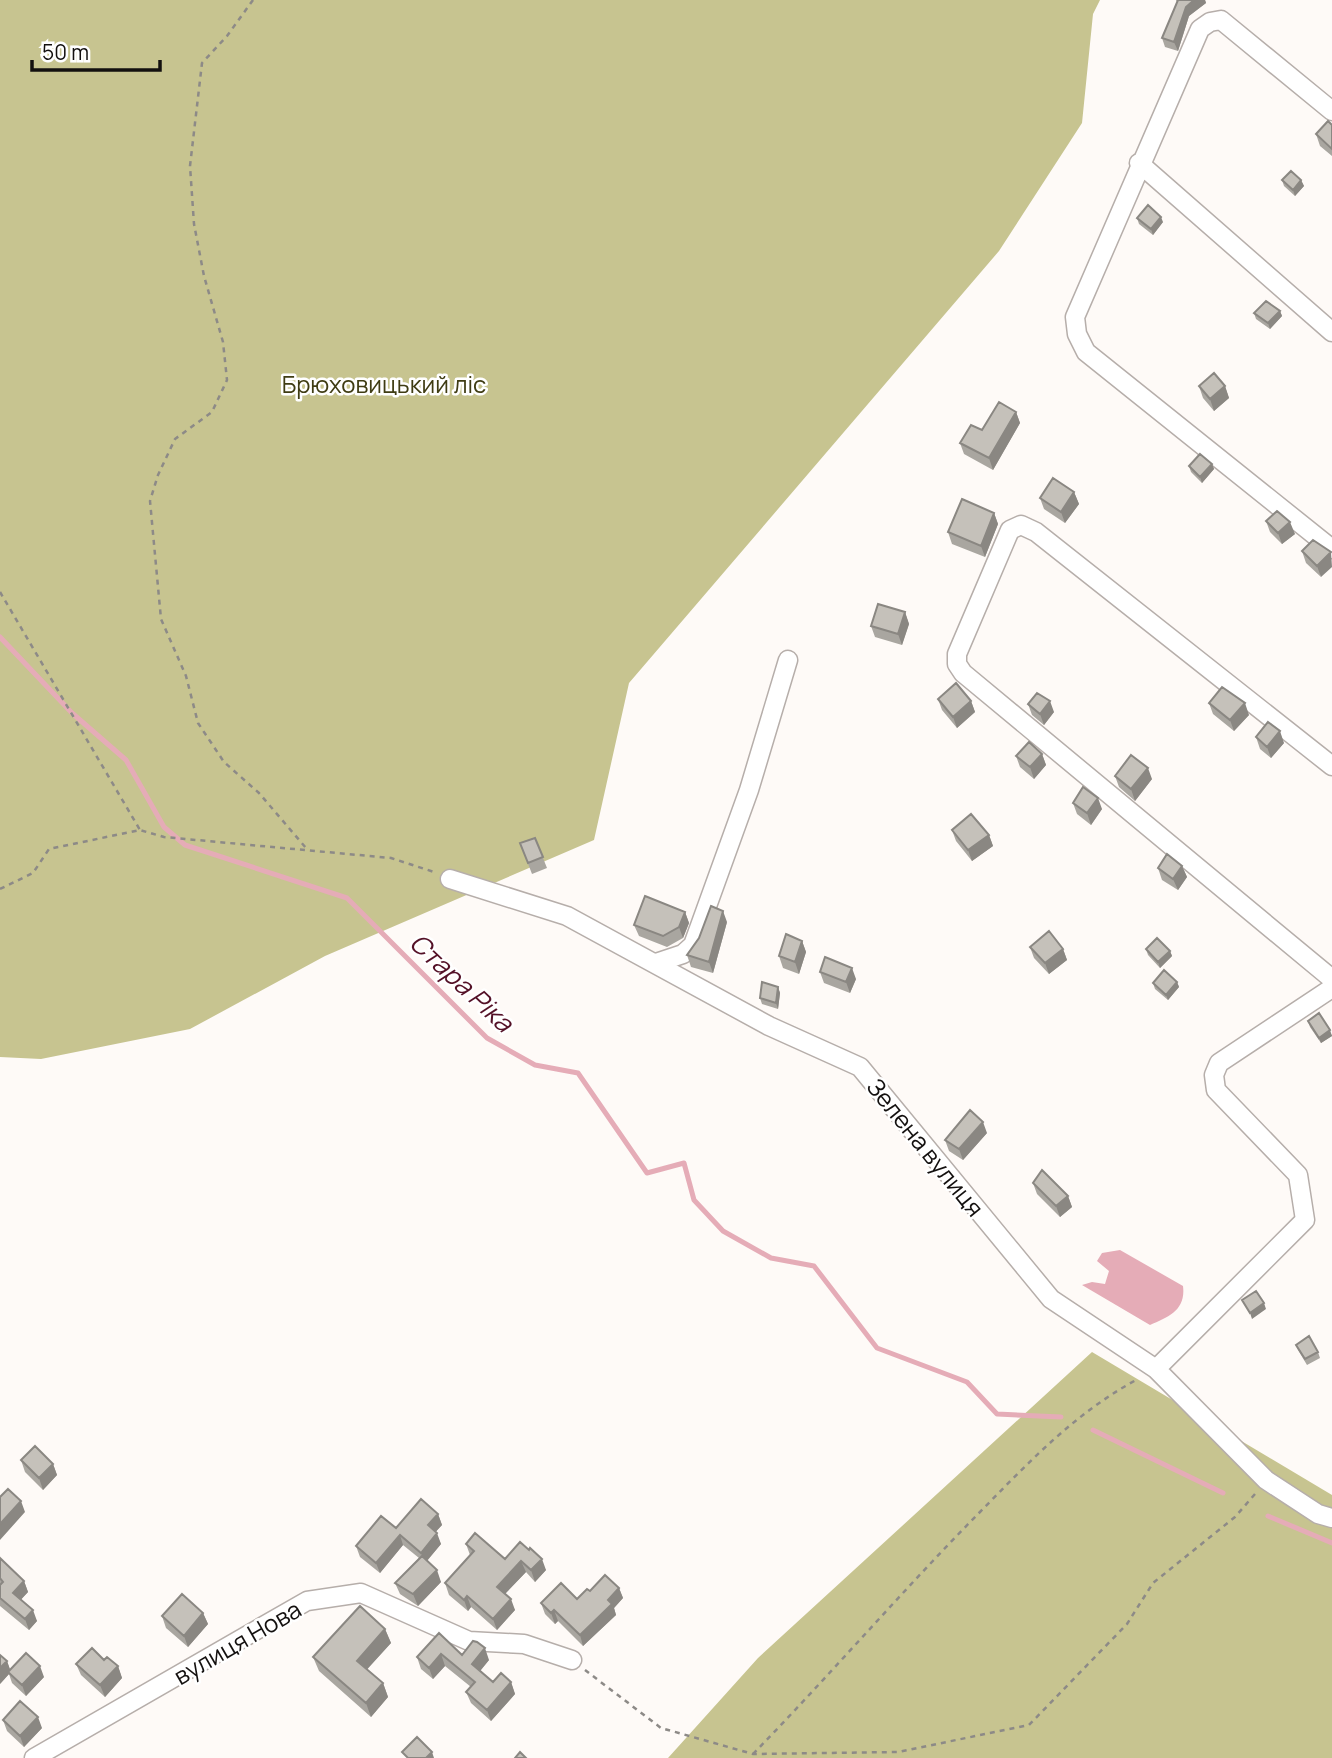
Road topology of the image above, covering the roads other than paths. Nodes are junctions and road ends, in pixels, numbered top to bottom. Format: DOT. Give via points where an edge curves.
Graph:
graph roads {
  1 [pos="1332,111"];
  2 [pos="1139,163"];
  3 [pos="1332,332"];
  4 [pos="1332,550"];
  5 [pos="788,660"];
  6 [pos="1332,766"];
  7 [pos="450,879"];
  8 [pos="656,963"];
  9 [pos="1332,979"];
  10 [pos="1332,988"];
  11 [pos="1156,1369"];
  12 [pos="1332,1518"];
  13 [pos="572,1660"];
  14 [pos="34,1758"];
  1 -- 2 [label="street" via="1221,20 1210,22 1200,29"];
  2 -- 3 [label="street"];
  2 -- 4 [label="street" via="1075,317 1077,334 1086,352"];
  5 -- 8 [label="street" via="749,790 693,945 683,954"];
  6 -- 9 [label="street" via="1036,531 1021,525 1010,530 957,654 963,673"];
  7 -- 8 [label="street, Зелена вулиця" via="567,916"];
  8 -- 11 [label="street, Зелена вулиця" via="769,1026 860,1066 1051,1299"];
  10 -- 11 [label="street" via="1219,1063 1214,1075 1216,1090 1298,1175 1305,1220"];
  11 -- 12 [label="street, Зелена вулиця" via="1266,1480 1318,1514"];
  13 -- 14 [label="street, вулиця Нова" via="524,1644 469,1641 361,1593 307,1601"];
}
